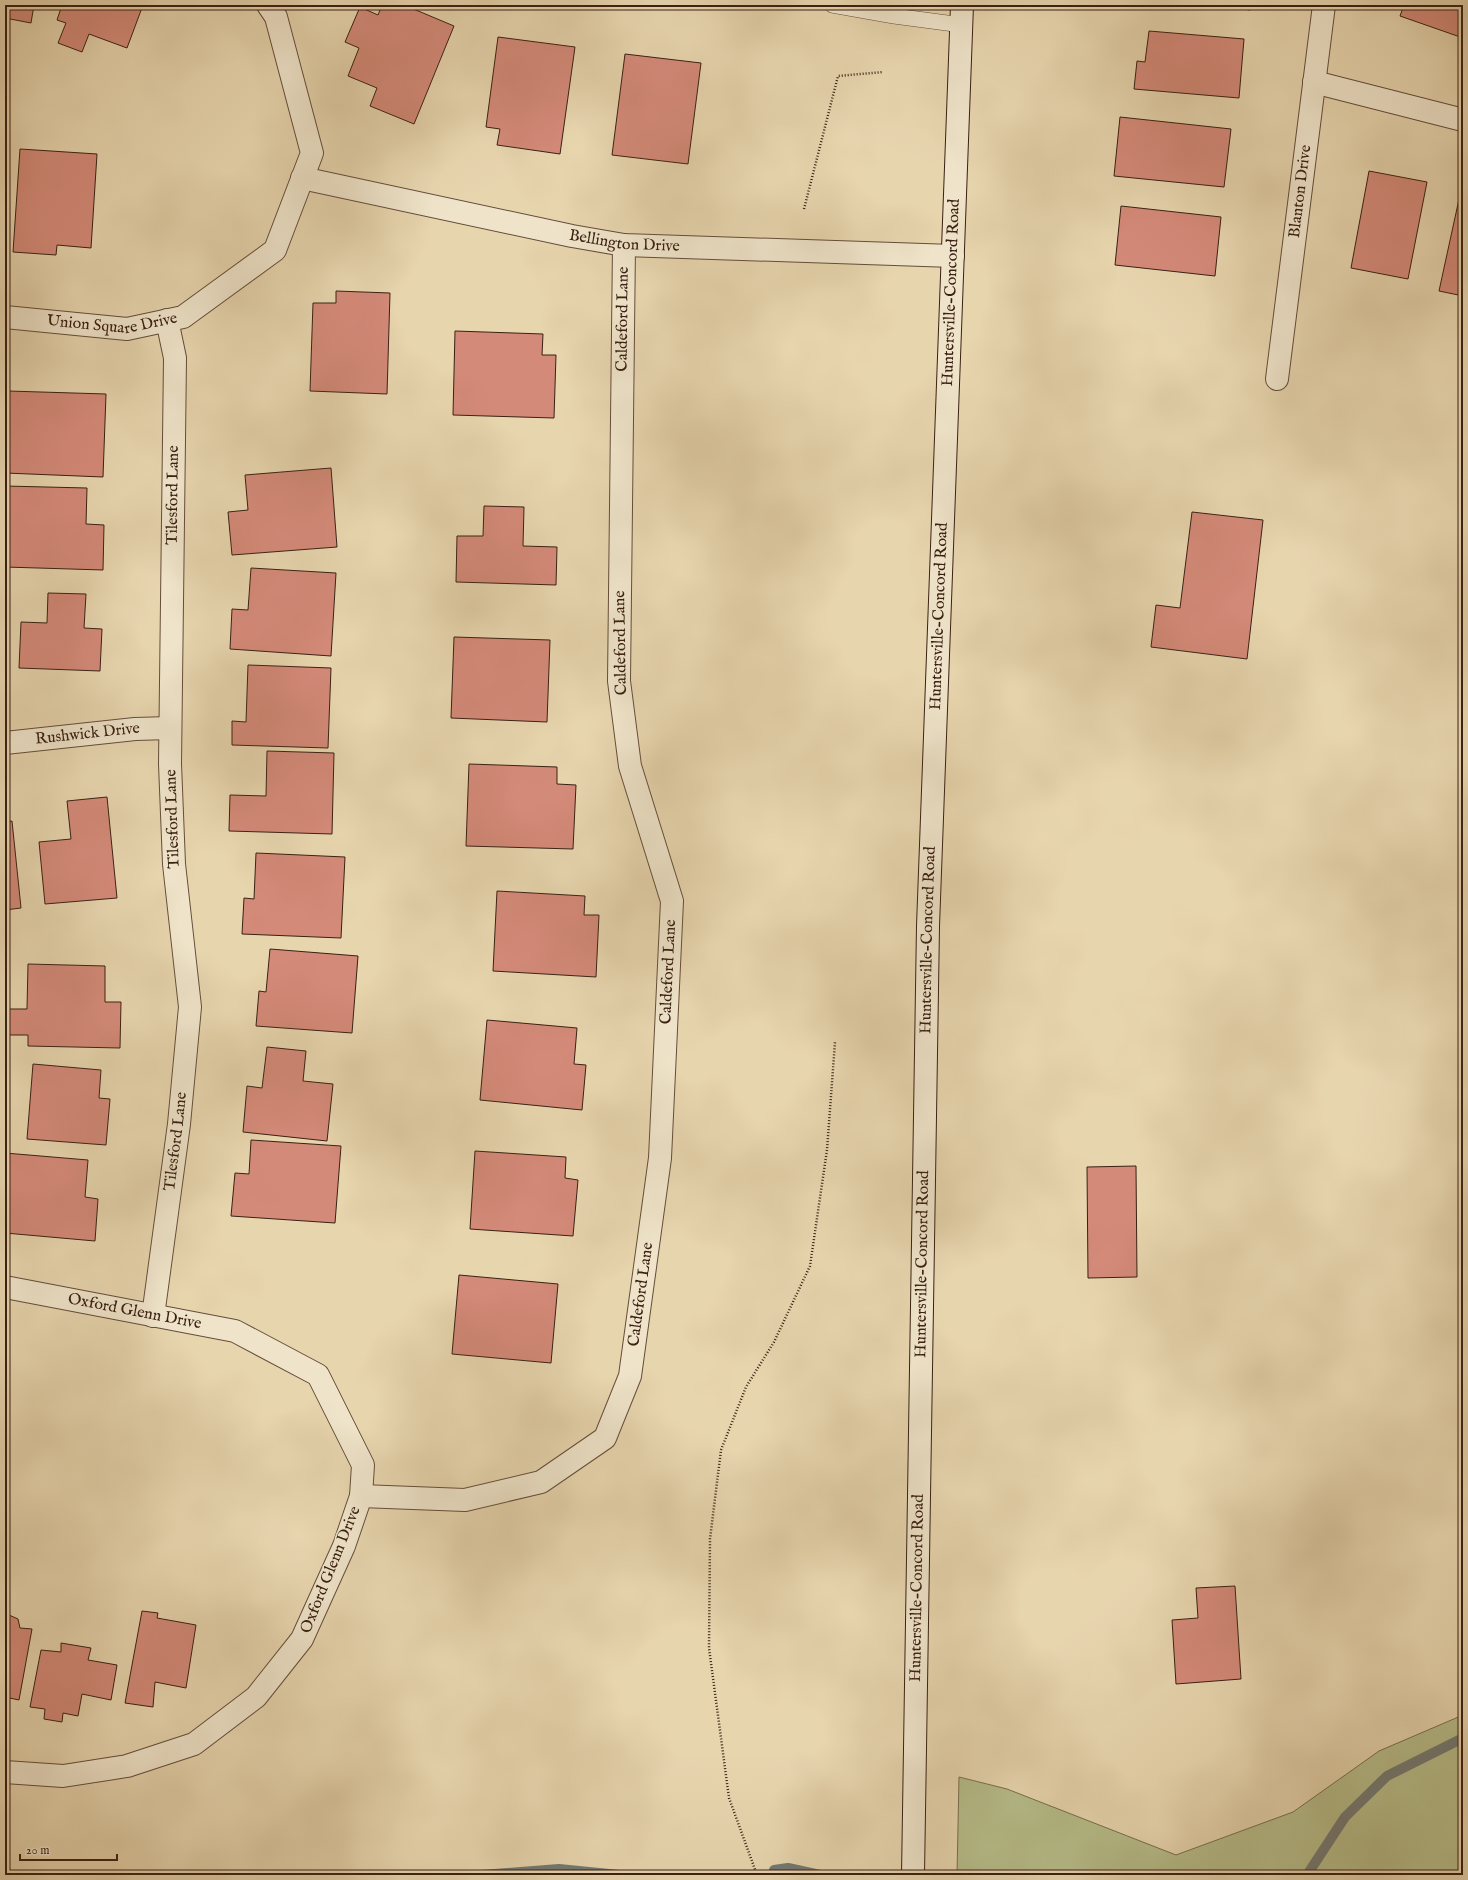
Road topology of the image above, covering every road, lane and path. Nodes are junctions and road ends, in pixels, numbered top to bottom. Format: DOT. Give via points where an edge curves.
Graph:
graph roads {
  1 [pos="268,5"];
  2 [pos="832,5"];
  3 [pos="1324,5"];
  4 [pos="962,15"];
  5 [pos="883,72"];
  6 [pos="1314,82"];
  7 [pos="1463,120"];
  8 [pos="302,178"];
  9 [pos="804,209"];
  10 [pos="624,245"];
  11 [pos="952,256"];
  12 [pos="5,317"];
  13 [pos="167,320"];
  14 [pos="1277,379"];
  15 [pos="170,728"];
  16 [pos="5,743"];
  17 [pos="835,1042"];
  18 [pos="5,1287"];
  19 [pos="154,1316"];
  20 [pos="361,1496"];
  21 [pos="5,1772"];
  22 [pos="757,1875"];
  23 [pos="913,1875"];
  1 -- 8 [label="street, Union Square Drive" via="276,17 312,153"];
  2 -- 4 [label="lane" via="894,16"];
  3 -- 6 [label="street, Blanton Drive"];
  4 -- 11 [label="street, Huntersville-Concord Road"];
  5 -- 9 [label="path" via="838,76"];
  6 -- 7 [label="street"];
  6 -- 14 [label="street, Blanton Drive"];
  8 -- 10 [label="street, Bellington Drive"];
  8 -- 13 [label="street, Union Square Drive" via="275,250 183,316"];
  10 -- 11 [label="street, Bellington Drive"];
  10 -- 20 [label="street, Caldeford Lane" via="618,681 630,766 672,901 660,1158 630,1376 605,1438 542,1482 465,1500"];
  11 -- 23 [label="street, Huntersville-Concord Road" via="928,926"];
  12 -- 13 [label="street, Union Square Drive" via="127,328"];
  13 -- 15 [label="street, Tilesford Lane" via="175,358"];
  15 -- 16 [label="street, Rushwick Drive" via="136,729"];
  15 -- 19 [label="street, Tilesford Lane" via="174,864 190,1007 179,1124"];
  17 -- 22 [label="path" via="827,1150 810,1266 774,1342 746,1387 721,1450 710,1539 709,1648 729,1798"];
  18 -- 19 [label="street, Oxford Glenn Drive"];
  19 -- 20 [label="street, Oxford Glenn Drive" via="235,1331 318,1375 363,1465"];
  20 -- 21 [label="street, Oxford Glenn Drive" via="344,1546 302,1639 256,1697 194,1744 127,1766 63,1776"];
}
